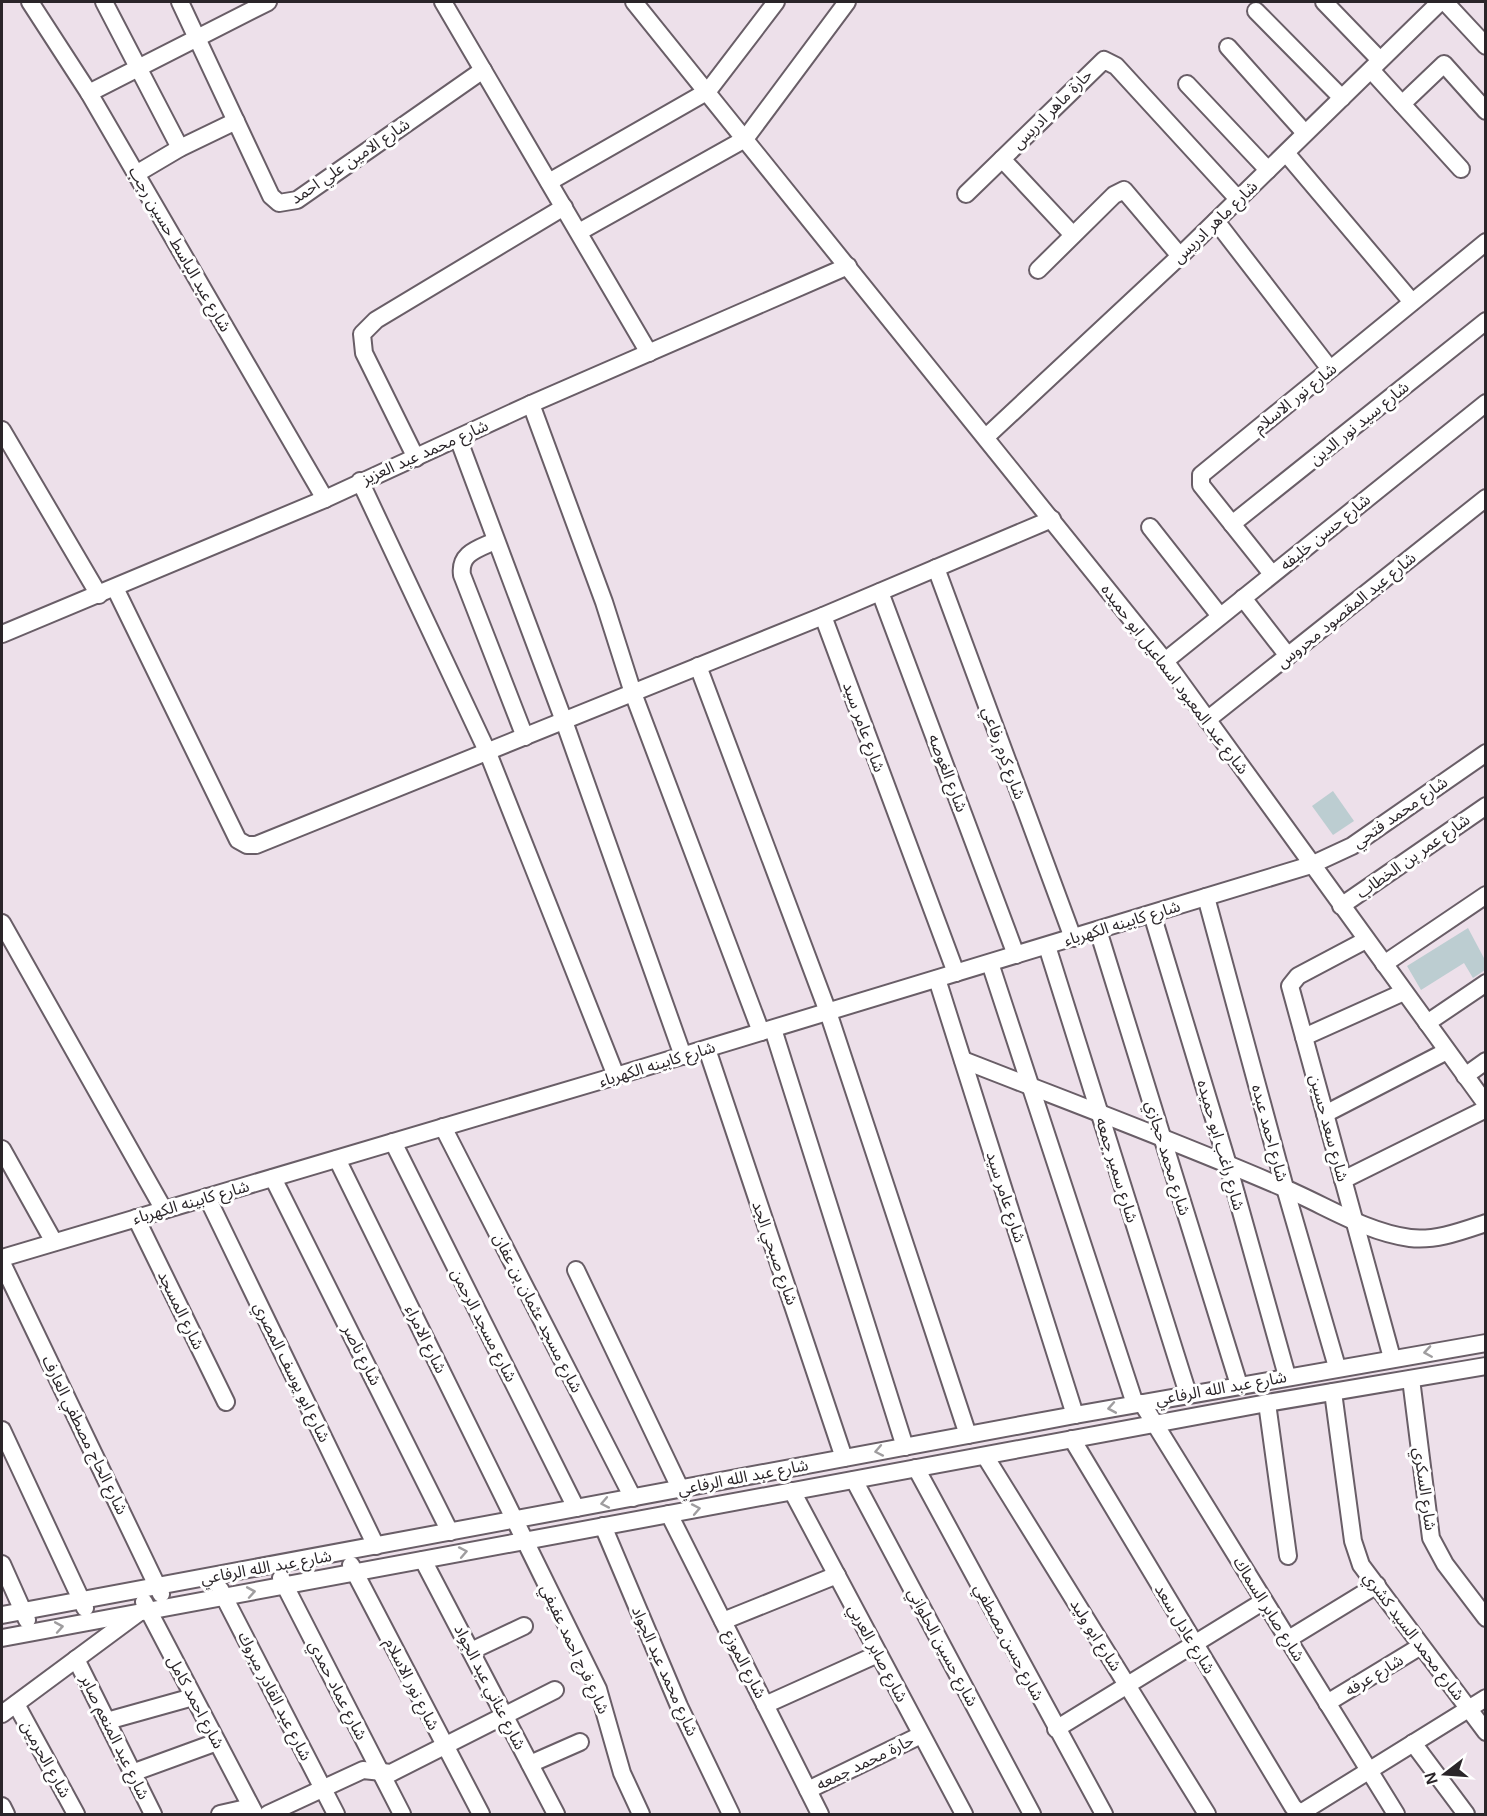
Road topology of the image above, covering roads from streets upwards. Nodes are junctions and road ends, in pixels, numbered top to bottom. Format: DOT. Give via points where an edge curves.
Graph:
graph roads {
  1 [pos="30,2"];
  2 [pos="104,2"];
  3 [pos="180,2"];
  4 [pos="268,2"];
  5 [pos="443,2"];
  6 [pos="634,2"];
  7 [pos="776,2"];
  8 [pos="847,2"];
  9 [pos="1324,2"];
  10 [pos="1440,2"];
  11 [pos="1445,2"];
  12 [pos="1256,11"];
  13 [pos="198,38"];
  14 [pos="1485,46"];
  15 [pos="1228,47"];
  16 [pos="1375,65"];
  17 [pos="139,67"];
  18 [pos="483,70"];
  19 [pos="1186,84"];
  20 [pos="708,91"];
  21 [pos="89,93"];
  22 [pos="1342,98"];
  23 [pos="1402,104"];
  24 [pos="1485,111"];
  25 [pos="236,121"];
  26 [pos="1305,134"];
  27 [pos="745,140"];
  28 [pos="180,148"];
  29 [pos="1286,153"];
  30 [pos="1002,159"];
  31 [pos="1461,169"];
  32 [pos="1268,170"];
  33 [pos="136,174"];
  34 [pos="549,182"];
  35 [pos="966,194"];
  36 [pos="1238,199"];
  37 [pos="564,207"];
  38 [pos="1216,221"];
  39 [pos="579,232"];
  40 [pos="1073,235"];
  41 [pos="1485,242"];
  42 [pos="1180,256"];
  43 [pos="848,266"];
  44 [pos="1038,270"];
  45 [pos="1412,302"];
  46 [pos="1485,321"];
  47 [pos="649,353"];
  48 [pos="1330,369"];
  49 [pos="1485,403"];
  50 [pos="531,404"];
  51 [pos="2,430"];
  52 [pos="986,437"];
  53 [pos="458,438"];
  54 [pos="416,458"];
  55 [pos="360,481"];
  56 [pos="1485,498"];
  57 [pos="324,499"];
  58 [pos="1052,519"];
  59 [pos="1232,524"];
  60 [pos="1150,527"];
  61 [pos="495,541"];
  62 [pos="936,568"];
  63 [pos="1272,574"];
  64 [pos="107,591"];
  65 [pos="880,592"];
  66 [pos="1243,598"];
  67 [pos="823,616"];
  68 [pos="1220,616"];
  69 [pos="2,634"];
  70 [pos="1288,656"];
  71 [pos="1165,661"];
  72 [pos="698,666"];
  73 [pos="633,693"];
  74 [pos="1207,720"];
  75 [pos="564,721"];
  76 [pos="525,737"];
  77 [pos="488,753"];
  78 [pos="1485,753"];
  79 [pos="1485,806"];
  80 [pos="1311,865"];
  81 [pos="1485,895"];
  82 [pos="1206,897"];
  83 [pos="1341,906"];
  84 [pos="1152,914"];
  85 [pos="2,923"];
  86 [pos="1098,930"];
  87 [pos="1072,938"];
  88 [pos="1366,940"];
  89 [pos="1047,946"];
  90 [pos="1016,955"];
  91 [pos="990,963"];
  92 [pos="1384,964"];
  93 [pos="956,973"];
  94 [pos="937,979"];
  95 [pos="1485,983"];
  96 [pos="1404,992"];
  97 [pos="828,1012"];
  98 [pos="1427,1023"];
  99 [pos="767,1030"];
  100 [pos="1304,1037"];
  101 [pos="706,1049"];
  102 [pos="1447,1051"];
  103 [pos="683,1056"];
  104 [pos="963,1060"];
  105 [pos="1485,1062"];
  106 [pos="616,1076"];
  107 [pos="1465,1076"];
  108 [pos="1031,1087"];
  109 [pos="1485,1107"];
  110 [pos="1100,1114"];
  111 [pos="1325,1114"];
  112 [pos="443,1127"];
  113 [pos="1161,1139"];
  114 [pos="393,1142"];
  115 [pos="2,1149"];
  116 [pos="337,1159"];
  117 [pos="1228,1165"];
  118 [pos="273,1178"];
  119 [pos="1343,1180"];
  120 [pos="1285,1188"];
  121 [pos="207,1197"];
  122 [pos="164,1210"];
  123 [pos="136,1218"];
  124 [pos="1354,1221"];
  125 [pos="1485,1223"];
  126 [pos="54,1242"];
  127 [pos="2,1258"];
  128 [pos="2,1263"];
  129 [pos="576,1270"];
  130 [pos="1485,1343"];
  131 [pos="1392,1358"];
  132 [pos="1485,1366"];
  133 [pos="1337,1367"];
  134 [pos="1287,1376"];
  135 [pos="1411,1379"];
  136 [pos="1239,1385"];
  137 [pos="1333,1392"];
  138 [pos="1188,1394"];
  139 [pos="226,1402"];
  140 [pos="1139,1403"];
  141 [pos="1268,1403"];
  142 [pos="1075,1414"];
  143 [pos="1155,1424"];
  144 [pos="2,1430"];
  145 [pos="968,1435"];
  146 [pos="1072,1439"];
  147 [pos="905,1446"];
  148 [pos="985,1456"];
  149 [pos="844,1458"];
  150 [pos="916,1468"];
  151 [pos="854,1480"];
  152 [pos="680,1488"];
  153 [pos="792,1491"];
  154 [pos="633,1498"];
  155 [pos="576,1508"];
  156 [pos="669,1514"];
  157 [pos="515,1520"];
  158 [pos="603,1526"];
  159 [pos="450,1532"];
  160 [pos="524,1541"];
  161 [pos="376,1546"];
  162 [pos="345,1552"];
  163 [pos="1288,1556"];
  164 [pos="423,1560"];
  165 [pos="2,1564"];
  166 [pos="275,1566"];
  167 [pos="355,1573"];
  168 [pos="837,1575"];
  169 [pos="214,1577"];
  170 [pos="1377,1585"];
  171 [pos="285,1586"];
  172 [pos="158,1587"];
  173 [pos="138,1590"];
  174 [pos="224,1596"];
  175 [pos="82,1600"];
  176 [pos="1264,1601"];
  177 [pos="167,1607"];
  178 [pos="23,1611"];
  179 [pos="144,1611"];
  180 [pos="2,1615"];
  181 [pos="1485,1618"];
  182 [pos="91,1621"];
  183 [pos="723,1621"];
  184 [pos="524,1626"];
  185 [pos="33,1632"];
  186 [pos="2,1638"];
  187 [pos="1287,1640"];
  188 [pos="1194,1645"];
  189 [pos="1421,1646"];
  190 [pos="471,1651"];
  191 [pos="878,1654"];
  192 [pos="76,1659"];
  193 [pos="1128,1687"];
  194 [pos="555,1690"];
  195 [pos="193,1696"];
  196 [pos="1485,1698"];
  197 [pos="1326,1703"];
  198 [pos="16,1704"];
  199 [pos="765,1705"];
  200 [pos="1468,1708"];
  201 [pos="2,1714"];
  202 [pos="504,1715"];
  203 [pos="107,1721"];
  204 [pos="1056,1729"];
  205 [pos="1485,1732"];
  206 [pos="921,1735"];
  207 [pos="217,1742"];
  208 [pos="580,1742"];
  209 [pos="1413,1743"];
  210 [pos="445,1747"];
  211 [pos="530,1764"];
  212 [pos="1368,1771"];
  213 [pos="380,1772"];
  214 [pos="132,1773"];
  215 [pos="323,1789"];
  216 [pos="808,1790"];
  217 [pos="2,1806"];
  218 [pos="253,1811"];
  219 [pos="1300,1814"];
  220 [pos="6,1815"];
  221 [pos="76,1815"];
  222 [pos="153,1815"];
  223 [pos="220,1815"];
  224 [pos="268,1815"];
  225 [pos="336,1815"];
  226 [pos="402,1815"];
  227 [pos="482,1815"];
  228 [pos="556,1815"];
  229 [pos="641,1815"];
  230 [pos="731,1815"];
  231 [pos="820,1815"];
  232 [pos="964,1815"];
  233 [pos="1032,1815"];
  234 [pos="1104,1815"];
  235 [pos="1207,1815"];
  236 [pos="1396,1815"];
  237 [pos="1466,1815"];
  1 -- 21 [label="street, شارع عبد الباسط حسين رجب"];
  2 -- 17 [label="street"];
  3 -- 13 [label="street, شارع الامين علي احمد"];
  4 -- 13 [label="street"];
  5 -- 18 [label="street"];
  6 -- 20 [label="street, شارع عبد المعبود اسماعيل ابو حميده"];
  7 -- 20 [label="street"];
  8 -- 27 [label="street"];
  9 -- 16 [label="street"];
  10 -- 16 [label="street, شارع ماهر ادريس"];
  11 -- 14 [label="street"];
  12 -- 22 [label="street"];
  13 -- 17 [label="street"];
  13 -- 25 [label="street, شارع الامين علي احمد"];
  15 -- 26 [label="street"];
  16 -- 22 [label="street, شارع ماهر ادريس"];
  16 -- 23 [label="street"];
  17 -- 21 [label="street"];
  17 -- 28 [label="street"];
  18 -- 25 [label="street, شارع الامين علي احمد" via="287,204 271,196"];
  18 -- 34 [label="street"];
  19 -- 32 [label="street"];
  20 -- 27 [label="street, شارع عبد المعبود اسماعيل ابو حميده"];
  20 -- 34 [label="street"];
  21 -- 33 [label="street, شارع عبد الباسط حسين رجب"];
  22 -- 26 [label="street, شارع ماهر ادريس"];
  23 -- 24 [label="street" via="1444,64"];
  23 -- 31 [label="street"];
  25 -- 28 [label="street"];
  26 -- 29 [label="street, شارع ماهر ادريس"];
  27 -- 39 [label="street"];
  27 -- 43 [label="street, شارع عبد المعبود اسماعيل ابو حميده"];
  28 -- 33 [label="street"];
  29 -- 32 [label="street, شارع ماهر ادريس"];
  29 -- 45 [label="street"];
  30 -- 35 [label="street, حارة ماهر ادريس"];
  30 -- 36 [label="street, حارة ماهر ادريس" via="1099,63 1109,60"];
  30 -- 40 [label="street"];
  32 -- 36 [label="street, شارع ماهر ادريس"];
  33 -- 57 [label="street, شارع عبد الباسط حسين رجب"];
  34 -- 37 [label="street"];
  36 -- 38 [label="street, شارع ماهر ادريس"];
  37 -- 39 [label="street"];
  37 -- 54 [label="street" via="376,320 362,334 364,353"];
  38 -- 42 [label="street, شارع ماهر ادريس"];
  38 -- 48 [label="street"];
  39 -- 47 [label="street"];
  40 -- 42 [label="street" via="1124,190"];
  40 -- 44 [label="street"];
  41 -- 45 [label="street, شارع نور الاسلام"];
  42 -- 52 [label="street, شارع ماهر ادريس"];
  43 -- 47 [label="street, شارع محمد عبد العزيز"];
  43 -- 52 [label="street, شارع عبد المعبود اسماعيل ابو حميده"];
  45 -- 48 [label="street, شارع نور الاسلام"];
  46 -- 59 [label="street, شارع سيد نور الدين"];
  47 -- 50 [label="street, شارع محمد عبد العزيز"];
  48 -- 59 [label="street, شارع نور الاسلام" via="1201,476 1201,485"];
  49 -- 63 [label="street, شارع حسن خليفه"];
  50 -- 53 [label="street, شارع محمد عبد العزيز"];
  50 -- 73 [label="street"];
  51 -- 64 [label="street"];
  52 -- 58 [label="street, شارع عبد المعبود اسماعيل ابو حميده"];
  53 -- 54 [label="street, شارع محمد عبد العزيز"];
  53 -- 61 [label="street"];
  54 -- 55 [label="street, شارع محمد عبد العزيز"];
  55 -- 57 [label="street, شارع محمد عبد العزيز"];
  55 -- 77 [label="street"];
  56 -- 70 [label="street, شارع عبد المقصود محروس"];
  57 -- 64 [label="street, شارع محمد عبد العزيز"];
  58 -- 62 [label="street"];
  58 -- 71 [label="street, شارع عبد المعبود اسماعيل ابو حميده"];
  59 -- 63 [label="street, شارع نور الاسلام"];
  60 -- 68 [label="street"];
  61 -- 75 [label="street"];
  61 -- 76 [label="street" via="468,554 463,560 462,575"];
  62 -- 65 [label="street"];
  62 -- 87 [label="street, شارع كرم رفاعي"];
  63 -- 66 [label="street, شارع حسن خليفه"];
  64 -- 69 [label="street, شارع محمد عبد العزيز"];
  64 -- 77 [label="street" via="231,828 238,840 247,845 267,841"];
  65 -- 67 [label="street"];
  65 -- 90 [label="street, شارع الغوصه"];
  66 -- 68 [label="street, شارع حسن خليفه"];
  66 -- 70 [label="street"];
  67 -- 72 [label="street"];
  67 -- 93 [label="street, شارع عامر سيد"];
  68 -- 71 [label="street, شارع حسن خليفه"];
  70 -- 74 [label="street, شارع عبد المقصود محروس"];
  71 -- 74 [label="street, شارع عبد المعبود اسماعيل ابو حميده"];
  72 -- 73 [label="street"];
  72 -- 97 [label="street"];
  73 -- 75 [label="street"];
  73 -- 99 [label="street"];
  74 -- 80 [label="street, شارع عبد المعبود اسماعيل ابو حميده"];
  75 -- 76 [label="street"];
  75 -- 103 [label="street"];
  76 -- 77 [label="street"];
  77 -- 106 [label="street"];
  78 -- 80 [label="street, شارع محمد فتحي" via="1352,846"];
  79 -- 83 [label="street, شارع عمر بن الخطاب"];
  80 -- 82 [label="street, شارع كابينه الكهرباء"];
  80 -- 83 [label="street, شارع عبد المعبود اسماعيل ابو حميده"];
  81 -- 92 [label="street"];
  82 -- 84 [label="street, شارع كابينه الكهرباء"];
  82 -- 120 [label="street, شارع احمد عبده"];
  83 -- 88 [label="street, شارع عبد المعبود اسماعيل ابو حميده"];
  84 -- 86 [label="street, شارع كابينه الكهرباء"];
  84 -- 117 [label="street, شارع راغب ابو حميده"];
  85 -- 122 [label="street"];
  86 -- 87 [label="street, شارع كابينه الكهرباء"];
  86 -- 113 [label="street, شارع محمد حجازي"];
  87 -- 89 [label="street, شارع كابينه الكهرباء"];
  88 -- 92 [label="street, شارع عبد المعبود اسماعيل ابو حميده"];
  88 -- 100 [label="street, شارع سعد حسين" via="1293,980 1291,992"];
  89 -- 90 [label="street, شارع كابينه الكهرباء"];
  89 -- 110 [label="street, شارع سمير جمعه"];
  90 -- 91 [label="street, شارع كابينه الكهرباء"];
  91 -- 93 [label="street, شارع كابينه الكهرباء"];
  91 -- 108 [label="street, شارع صابر السماك"];
  92 -- 96 [label="street, شارع عبد المعبود اسماعيل ابو حميده"];
  93 -- 94 [label="street, شارع كابينه الكهرباء"];
  94 -- 97 [label="street, شارع كابينه الكهرباء"];
  94 -- 104 [label="street, شارع عامر سيد"];
  95 -- 98 [label="street"];
  96 -- 98 [label="street, شارع عبد المعبود اسماعيل ابو حميده"];
  96 -- 100 [label="street"];
  97 -- 99 [label="street, شارع كابينه الكهرباء"];
  97 -- 145 [label="street"];
  98 -- 102 [label="street, شارع عبد المعبود اسماعيل ابو حميده"];
  99 -- 101 [label="street, شارع كابينه الكهرباء"];
  99 -- 147 [label="street"];
  100 -- 111 [label="street, شارع سعد حسين"];
  101 -- 103 [label="street, شارع كابينه الكهرباء"];
  101 -- 149 [label="street, شارع صبحي الجد"];
  102 -- 107 [label="street, شارع عبد المعبود اسماعيل ابو حميده"];
  102 -- 111 [label="street"];
  103 -- 106 [label="street, شارع كابينه الكهرباء"];
  104 -- 108 [label="street"];
  104 -- 142 [label="street, شارع عامر سيد"];
  105 -- 107 [label="street"];
  106 -- 112 [label="street, شارع كابينه الكهرباء"];
  107 -- 109 [label="street, شارع عبد المعبود اسماعيل ابو حميده"];
  108 -- 110 [label="street"];
  108 -- 140 [label="street, شارع صابر السماك"];
  109 -- 119 [label="street"];
  110 -- 113 [label="street"];
  110 -- 138 [label="street, شارع سمير جمعه"];
  111 -- 119 [label="street, شارع سعد حسين"];
  112 -- 114 [label="street, شارع كابينه الكهرباء"];
  112 -- 154 [label="street, شارع مسجد عثمان بن عفان"];
  113 -- 117 [label="street"];
  113 -- 136 [label="street, شارع محمد حجازي"];
  114 -- 116 [label="street, شارع كابينه الكهرباء"];
  114 -- 155 [label="street, شارع مسجد الرحمن"];
  115 -- 126 [label="street"];
  116 -- 118 [label="street, شارع كابينه الكهرباء"];
  116 -- 157 [label="street, شارع الامراء"];
  117 -- 120 [label="street"];
  117 -- 134 [label="street, شارع راغب ابو حميده"];
  118 -- 121 [label="street, شارع كابينه الكهرباء"];
  118 -- 159 [label="street, شارع ناصر"];
  119 -- 124 [label="street, شارع سعد حسين"];
  120 -- 124 [label="street"];
  120 -- 133 [label="street, شارع احمد عبده"];
  121 -- 122 [label="street, شارع كابينه الكهرباء"];
  121 -- 161 [label="street, شارع ابو يوسف المصري"];
  122 -- 123 [label="street, شارع كابينه الكهرباء"];
  123 -- 126 [label="street, شارع كابينه الكهرباء"];
  123 -- 139 [label="street, شارع المسجد"];
  124 -- 125 [label="street" via="1410,1238 1429,1238"];
  124 -- 131 [label="street, شارع سعد حسين"];
  126 -- 127 [label="street, شارع كابينه الكهرباء"];
  128 -- 172 [label="street, شارع الحاج مصطفي العارف"];
  129 -- 152 [label="street"];
  130 -- 131 [label="street, شارع عبد الله الرفاعي, one-way"];
  131 -- 133 [label="street, شارع عبد الله الرفاعي"];
  132 -- 135 [label="street, شارع عبد الله الرفاعي"];
  133 -- 134 [label="street, شارع عبد الله الرفاعي"];
  134 -- 136 [label="street, شارع عبد الله الرفاعي"];
  135 -- 137 [label="street, شارع عبد الله الرفاعي"];
  135 -- 181 [label="street, شارع السكري" via="1431,1538"];
  136 -- 138 [label="street, شارع عبد الله الرفاعي"];
  137 -- 141 [label="street, شارع عبد الله الرفاعي"];
  137 -- 170 [label="street, شارع محمد السيد كشري" via="1353,1542 1361,1564"];
  138 -- 140 [label="street, شارع عبد الله الرفاعي"];
  140 -- 142 [label="street, شارع عبد الله الرفاعي, one-way"];
  140 -- 143 [label="street, شارع صابر السماك"];
  141 -- 143 [label="street, شارع عبد الله الرفاعي"];
  141 -- 163 [label="street"];
  142 -- 145 [label="street, شارع عبد الله الرفاعي"];
  143 -- 146 [label="street, شارع عبد الله الرفاعي"];
  143 -- 176 [label="street, شارع صابر السماك"];
  144 -- 175 [label="street"];
  145 -- 147 [label="street, شارع عبد الله الرفاعي"];
  146 -- 148 [label="street, شارع عبد الله الرفاعي"];
  146 -- 188 [label="street, شارع عادل سعد"];
  147 -- 149 [label="street, شارع عبد الله الرفاعي, one-way"];
  148 -- 150 [label="street, شارع عبد الله الرفاعي"];
  148 -- 193 [label="street, شارع ابو وليد"];
  149 -- 152 [label="street, شارع عبد الله الرفاعي"];
  150 -- 151 [label="street, شارع عبد الله الرفاعي"];
  150 -- 204 [label="street, شارع حسن مصطفي"];
  151 -- 153 [label="street, شارع عبد الله الرفاعي"];
  151 -- 233 [label="street, شارع حسين الحلواني"];
  152 -- 154 [label="street, شارع عبد الله الرفاعي"];
  156 -- 153 [label="street, شارع عبد الله الرفاعي, one-way"];
  153 -- 168 [label="street, شارع صابر العربي"];
  154 -- 155 [label="street, شارع عبد الله الرفاعي, one-way"];
  155 -- 157 [label="street, شارع عبد الله الرفاعي"];
  156 -- 158 [label="street, شارع عبد الله الرفاعي"];
  156 -- 183 [label="street, شارع الموزع"];
  157 -- 159 [label="street, شارع عبد الله الرفاعي"];
  157 -- 160 [label="street, شارع فرج احمد عفيفي"];
  158 -- 160 [label="street, شارع عبد الله الرفاعي"];
  158 -- 230 [label="street, شارع محمد عبد الجواد" via="679,1706"];
  159 -- 161 [label="street, شارع عبد الله الرفاعي"];
  164 -- 160 [label="street, شارع عبد الله الرفاعي, one-way"];
  160 -- 229 [label="street, شارع فرج احمد عفيفي" via="598,1689 622,1773"];
  161 -- 162 [label="street, شارع عبد الله الرفاعي"];
  162 -- 166 [label="street, شارع عبد الله الرفاعي"];
  162 -- 167 [label="street, شارع نور الاسلام"];
  164 -- 167 [label="street, شارع عبد الله الرفاعي"];
  164 -- 190 [label="street, شارع عناني عبد الجواد"];
  165 -- 178 [label="street"];
  166 -- 169 [label="street, شارع عبد الله الرفاعي"];
  166 -- 171 [label="street, شارع عماد حمدي"];
  167 -- 171 [label="street, شارع عبد الله الرفاعي"];
  167 -- 210 [label="street, شارع نور الاسلام"];
  168 -- 183 [label="street"];
  168 -- 191 [label="street, شارع صابر العربي"];
  169 -- 172 [label="street, شارع عبد الله الرفاعي"];
  169 -- 174 [label="street, شارع عبد القادر مبروك"];
  170 -- 187 [label="street"];
  170 -- 189 [label="street, شارع محمد السيد كشري"];
  174 -- 171 [label="street, شارع عبد الله الرفاعي, one-way"];
  171 -- 213 [label="street, شارع عماد حمدي"];
  172 -- 173 [label="street, شارع عبد الله الرفاعي"];
  172 -- 177 [label="street, شارع الحاج مصطفي العارف"];
  173 -- 175 [label="street, شارع عبد الله الرفاعي"];
  173 -- 179 [label="street, شارع احمد كامل"];
  174 -- 177 [label="street, شارع عبد الله الرفاعي"];
  174 -- 215 [label="street, شارع عبد القادر مبروك"];
  175 -- 178 [label="street, شارع عبد الله الرفاعي"];
  175 -- 182 [label="street"];
  176 -- 187 [label="street, شارع صابر السماك"];
  176 -- 188 [label="street"];
  177 -- 179 [label="street, شارع عبد الله الرفاعي"];
  178 -- 180 [label="street, شارع عبد الله الرفاعي"];
  178 -- 185 [label="street"];
  179 -- 182 [label="street, شارع عبد الله الرفاعي"];
  179 -- 192 [label="street"];
  179 -- 195 [label="street, شارع احمد كامل"];
  185 -- 182 [label="street, شارع عبد الله الرفاعي, one-way"];
  183 -- 199 [label="street, شارع الموزع"];
  184 -- 190 [label="street"];
  185 -- 186 [label="street, شارع عبد الله الرفاعي"];
  187 -- 197 [label="street, شارع صابر السماك"];
  188 -- 193 [label="street"];
  188 -- 219 [label="street, شارع عادل سعد"];
  189 -- 197 [label="street, شارع عرفه"];
  189 -- 200 [label="street, شارع محمد السيد كشري"];
  190 -- 202 [label="street, شارع عناني عبد الجواد"];
  191 -- 199 [label="street"];
  191 -- 206 [label="street, شارع صابر العربي"];
  192 -- 198 [label="street"];
  192 -- 203 [label="street, شارع عبد المنعم صابر"];
  193 -- 204 [label="street"];
  193 -- 235 [label="street, شارع ابو وليد"];
  194 -- 202 [label="street"];
  195 -- 203 [label="street"];
  195 -- 207 [label="street, شارع احمد كامل"];
  196 -- 200 [label="street"];
  197 -- 212 [label="street, شارع صابر السماك"];
  198 -- 201 [label="street"];
  198 -- 221 [label="street, شارع الحرمين"];
  199 -- 216 [label="street, شارع الموزع"];
  200 -- 205 [label="street, شارع محمد السيد كشري"];
  200 -- 209 [label="street"];
  202 -- 210 [label="street"];
  202 -- 211 [label="street, شارع عناني عبد الجواد"];
  203 -- 214 [label="street, شارع عبد المنعم صابر"];
  204 -- 234 [label="street, شارع حسن مصطفي"];
  206 -- 216 [label="street, حارة محمد جمعه"];
  206 -- 232 [label="street, شارع صابر العربي"];
  207 -- 214 [label="street"];
  207 -- 218 [label="street, شارع احمد كامل"];
  208 -- 211 [label="street"];
  209 -- 212 [label="street"];
  209 -- 237 [label="street"];
  210 -- 213 [label="street" via="391,1773"];
  210 -- 227 [label="street, شارع نور الاسلام"];
  211 -- 228 [label="street, شارع عناني عبد الجواد"];
  212 -- 219 [label="street"];
  212 -- 236 [label="street, شارع صابر السماك"];
  213 -- 215 [label="street" via="363,1770"];
  213 -- 226 [label="street, شارع عماد حمدي"];
  214 -- 222 [label="street, شارع عبد المنعم صابر"];
  215 -- 224 [label="street"];
  215 -- 225 [label="street, شارع عبد القادر مبروك"];
  216 -- 231 [label="street, شارع الموزع"];
  217 -- 220 [label="street"];
  218 -- 223 [label="street"];
}
